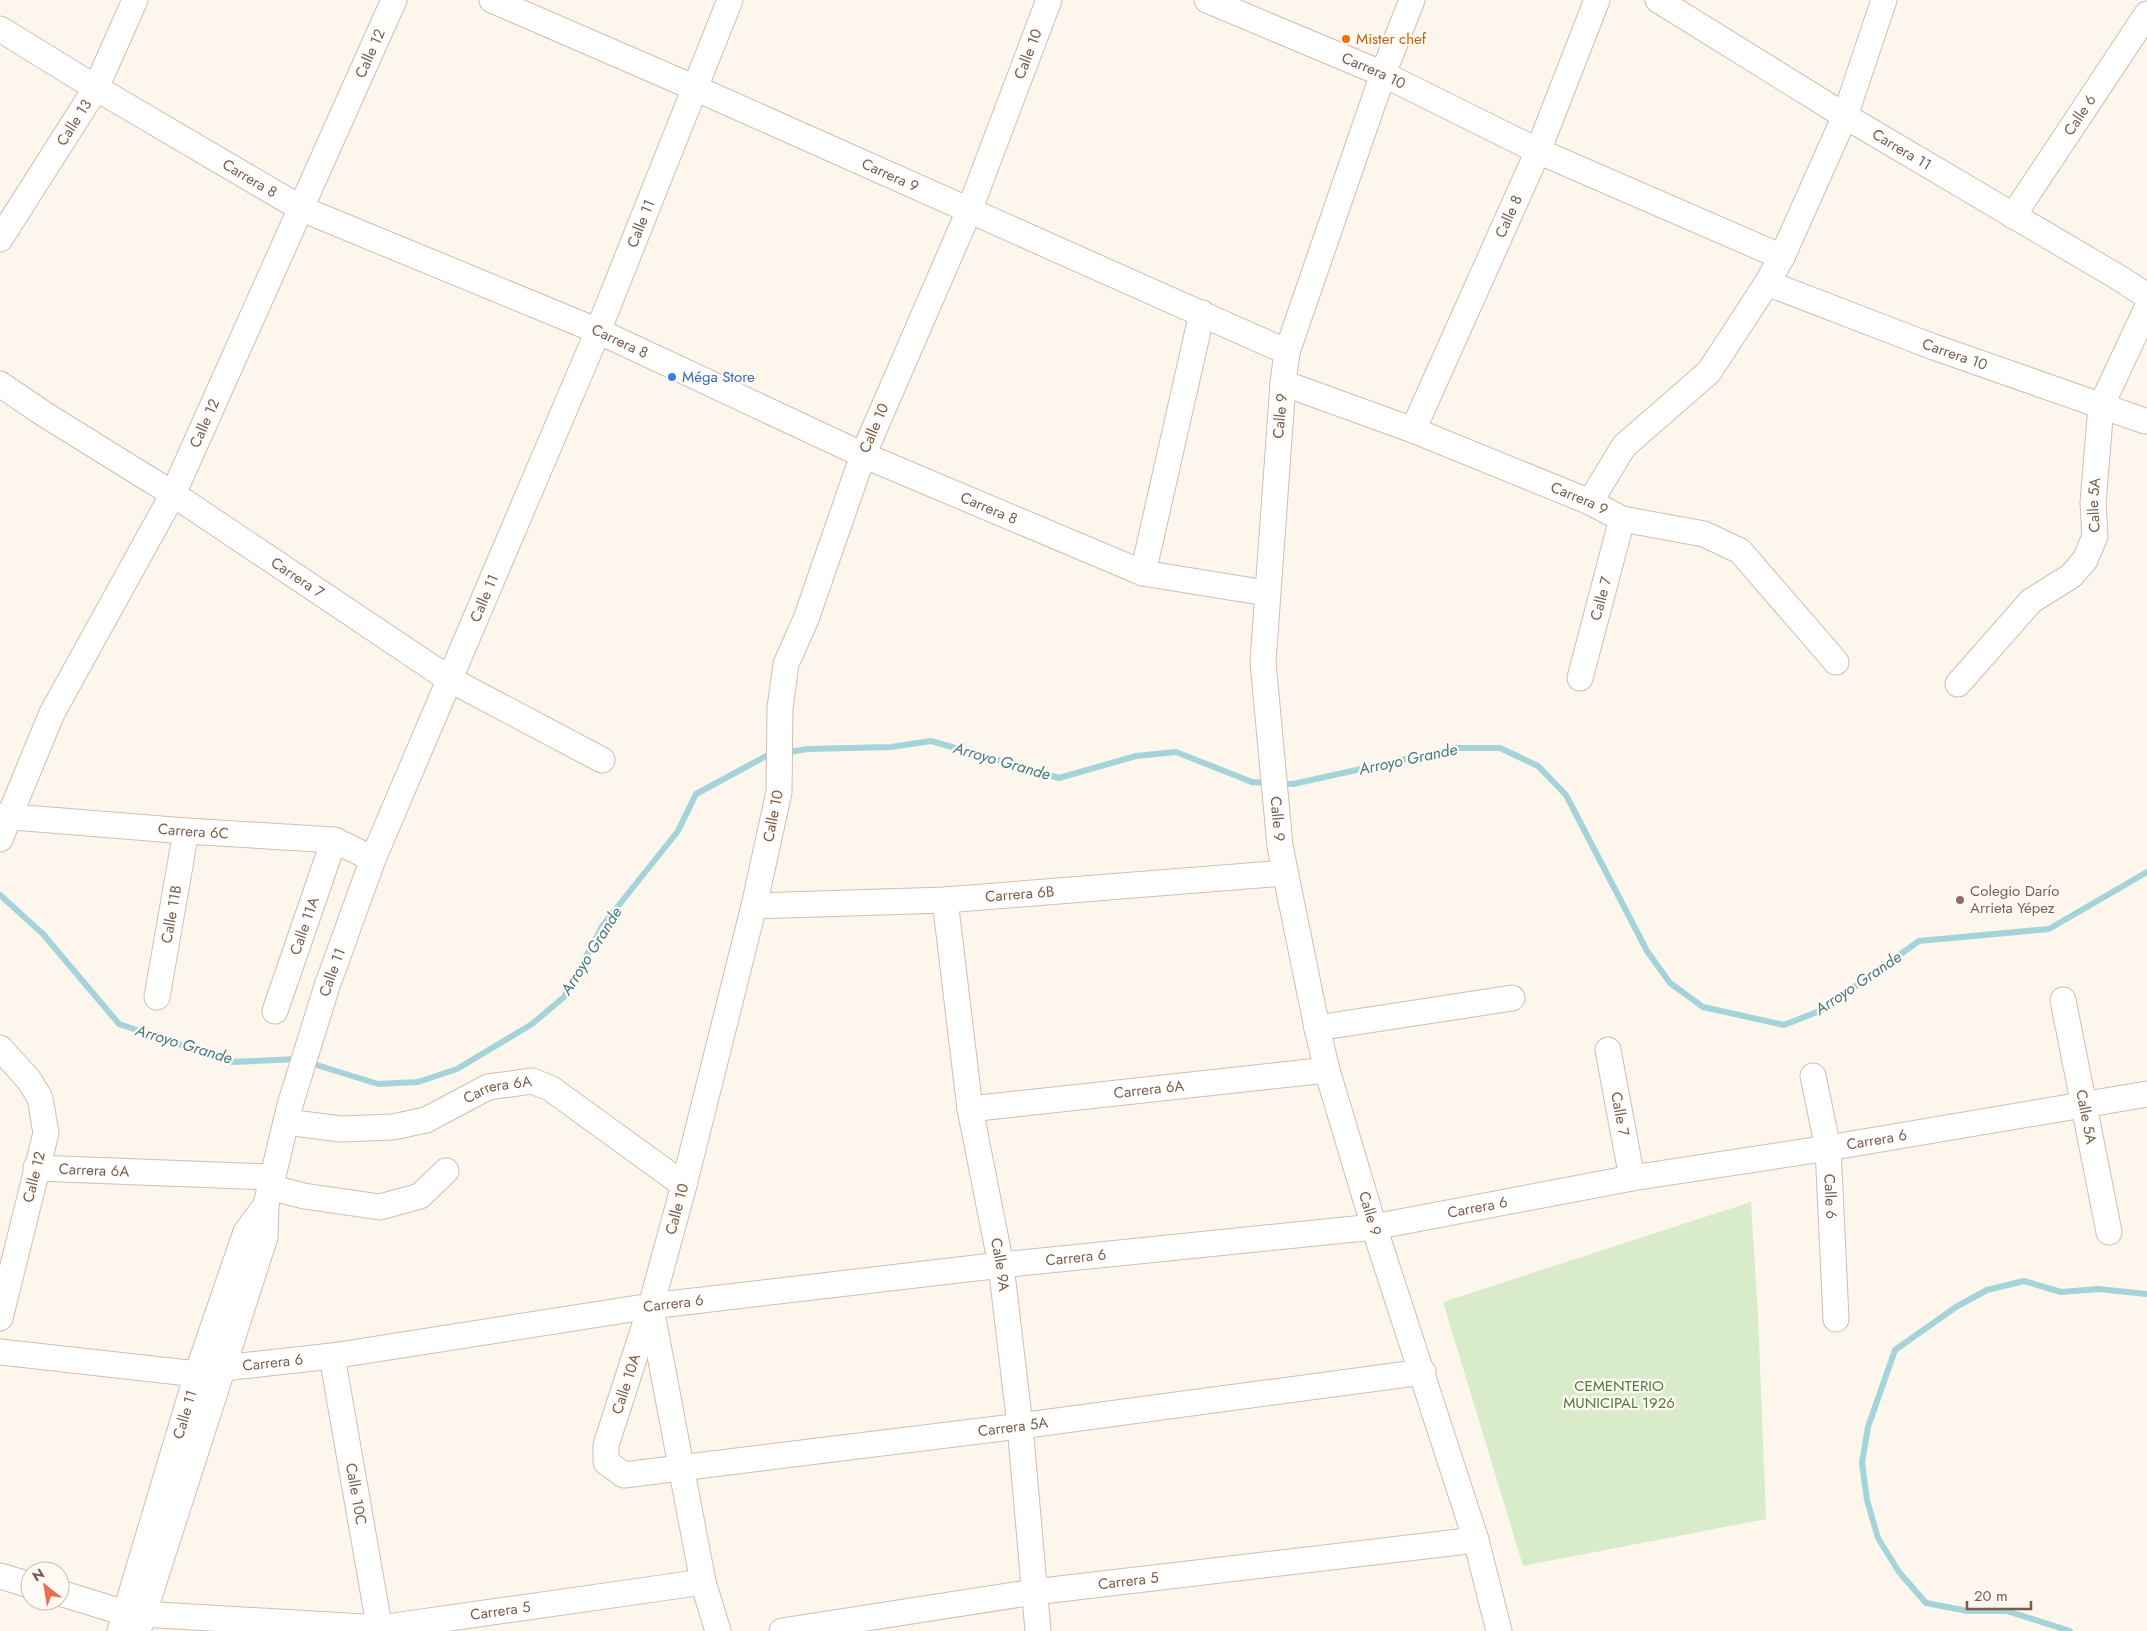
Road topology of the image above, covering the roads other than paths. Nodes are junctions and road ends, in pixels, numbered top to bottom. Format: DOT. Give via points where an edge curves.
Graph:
graph roads {
  1 [pos="135,0"];
  2 [pos="394,0"];
  3 [pos="492,0"];
  4 [pos="730,0"];
  5 [pos="1049,0"];
  6 [pos="1207,0"];
  7 [pos="1412,0"];
  8 [pos="1597,0"];
  9 [pos="1658,0"];
  10 [pos="1884,0"];
  11 [pos="2147,14"];
  12 [pos="0,29"];
  13 [pos="1383,74"];
  14 [pos="96,88"];
  15 [pos="695,88"];
  16 [pos="1845,116"];
  17 [pos="1538,151"];
  18 [pos="302,209"];
  19 [pos="969,211"];
  20 [pos="2013,216"];
  21 [pos="0,239"];
  22 [pos="1782,257"];
  23 [pos="1767,283"];
  24 [pos="2147,296"];
  25 [pos="2147,308"];
  26 [pos="1202,313"];
  27 [pos="598,331"];
  28 [pos="1287,352"];
  29 [pos="1283,383"];
  30 [pos="0,384"];
  31 [pos="2101,406"];
  32 [pos="2145,421"];
  33 [pos="1413,430"];
  34 [pos="863,455"];
  35 [pos="173,494"];
  36 [pos="1590,502"];
  37 [pos="1622,519"];
  38 [pos="1143,573"];
  39 [pos="1266,593"];
  40 [pos="1836,662"];
  41 [pos="1580,678"];
  42 [pos="449,679"];
  43 [pos="1958,684"];
  44 [pos="602,760"];
  45 [pos="3,825"];
  46 [pos="186,831"];
  47 [pos="334,840"];
  48 [pos="373,859"];
  49 [pos="1285,873"];
  50 [pos="945,900"];
  51 [pos="754,906"];
  52 [pos="157,997"];
  53 [pos="1512,998"];
  54 [pos="2063,1000"];
  55 [pos="275,1012"];
  56 [pos="1316,1028"];
  57 [pos="0,1048"];
  58 [pos="1608,1050"];
  59 [pos="1327,1070"];
  60 [pos="1813,1076"];
  61 [pos="2147,1094"];
  62 [pos="2085,1104"];
  63 [pos="970,1110"];
  64 [pos="288,1113"];
  65 [pos="1828,1148"];
  66 [pos="36,1168"];
  67 [pos="446,1171"];
  68 [pos="1632,1178"];
  69 [pos="684,1186"];
  70 [pos="269,1190"];
  71 [pos="1374,1227"];
  72 [pos="2109,1232"];
  73 [pos="1001,1265"];
  74 [pos="651,1306"];
  75 [pos="0,1318"];
  76 [pos="1836,1320"];
  77 [pos="0,1352"];
  78 [pos="332,1356"];
  79 [pos="223,1368"];
  80 [pos="1423,1372"];
  81 [pos="198,1374"];
  82 [pos="1020,1426"];
  83 [pos="606,1462"];
  84 [pos="681,1467"];
  85 [pos="1476,1540"];
  86 [pos="0,1576"];
  87 [pos="20,1581"];
  88 [pos="703,1582"];
  89 [pos="1034,1592"];
  90 [pos="70,1598"];
  91 [pos="131,1622"];
  92 [pos="380,1630"];
  93 [pos="718,1631"];
  94 [pos="782,1631"];
  95 [pos="1038,1631"];
  96 [pos="1499,1631"];
  1 -- 14 [label="street, Calle 13"];
  2 -- 18 [label="street, Calle 12"];
  3 -- 15 [label="street, Carrera 9"];
  4 -- 15 [label="street, Calle 11"];
  5 -- 19 [label="street, Calle 10"];
  6 -- 13 [label="street, Carrera 10"];
  7 -- 13 [label="street, Calle 9"];
  8 -- 17 [label="street, Calle 8"];
  9 -- 16 [label="street, Carrera 11"];
  10 -- 16 [label="street"];
  11 -- 20 [label="street, Calle 6"];
  12 -- 14 [label="street, Carrera 8"];
  13 -- 17 [label="street, Carrera 10"];
  13 -- 28 [label="street, Calle 9"];
  14 -- 18 [label="street, Carrera 8"];
  14 -- 21 [label="street, Calle 13"];
  15 -- 19 [label="street, Carrera 9"];
  15 -- 27 [label="street, Calle 11"];
  16 -- 20 [label="street, Carrera 11"];
  16 -- 22 [label="street"];
  17 -- 22 [label="street, Carrera 10"];
  17 -- 33 [label="street, Calle 8"];
  18 -- 27 [label="street, Carrera 8"];
  18 -- 35 [label="street, Calle 12"];
  19 -- 26 [label="street, Carrera 9"];
  19 -- 34 [label="street, Calle 10"];
  20 -- 24 [label="street, Carrera 11"];
  22 -- 23 [label="street"];
  23 -- 31 [label="street, Carrera 10"];
  23 -- 36 [label="street" via="1709,372 1624,446"];
  25 -- 31 [label="street, Calle 5A"];
  26 -- 28 [label="street, Carrera 9"];
  26 -- 38 [label="street"];
  27 -- 34 [label="street, Carrera 8"];
  27 -- 42 [label="street, Calle 11"];
  28 -- 29 [label="street, Calle 9"];
  29 -- 33 [label="street, Carrera 9"];
  29 -- 39 [label="street, Calle 9"];
  30 -- 35 [label="street, Carrera 7"];
  31 -- 32 [label="street, Carrera 10"];
  31 -- 43 [label="street, Calle 5A" via="2093,503 2095,536 2085,560 2071,576 2031,601"];
  33 -- 36 [label="street, Carrera 9"];
  34 -- 38 [label="street, Carrera 8"];
  34 -- 51 [label="street, Calle 10" via="806,619 786,664 780,708 779,792"];
  35 -- 42 [label="street, Carrera 7"];
  35 -- 45 [label="street, Calle 12" via="52,713"];
  36 -- 37 [label="street, Carrera 9"];
  37 -- 40 [label="street, Carrera 9" via="1704,534 1740,551"];
  37 -- 41 [label="street, Calle 7"];
  38 -- 39 [label="street, Carrera 8"];
  39 -- 49 [label="street, Calle 9" via="1263,662"];
  42 -- 44 [label="street, Carrera 7"];
  42 -- 48 [label="street, Calle 11"];
  45 -- 46 [label="street, Carrera 6C"];
  46 -- 47 [label="street, Carrera 6C"];
  46 -- 52 [label="street, Calle 11B"];
  47 -- 48 [label="street, Carrera 6C"];
  47 -- 55 [label="street, Calle 11A"];
  48 -- 64 [label="street, Calle 11" via="327,986"];
  49 -- 50 [label="street, Carrera 6B"];
  49 -- 56 [label="street, Calle 9"];
  50 -- 51 [label="street, Carrera 6B"];
  50 -- 63 [label="street, Calle 9A"];
  51 -- 69 [label="street, Calle 10"];
  53 -- 56 [label="street"];
  54 -- 62 [label="street, Calle 5A"];
  56 -- 59 [label="street, Calle 9"];
  57 -- 66 [label="street, Calle 12" via="29,1080 40,1098 46,1132"];
  58 -- 68 [label="street, Calle 7"];
  59 -- 63 [label="street, Carrera 6A"];
  59 -- 71 [label="street, Calle 9"];
  60 -- 65 [label="street, Calle 6"];
  61 -- 62 [label="street, Carrera 6"];
  62 -- 65 [label="street, Carrera 6"];
  62 -- 72 [label="street, Calle 5A"];
  63 -- 73 [label="street, Calle 9A"];
  64 -- 69 [label="street, Carrera 6A" via="341,1128 393,1127 426,1120 488,1087 532,1081 550,1088"];
  64 -- 70 [label="street, Calle 11"];
  65 -- 68 [label="street, Carrera 6"];
  65 -- 76 [label="street, Calle 6"];
  66 -- 70 [label="street, Carrera 6A"];
  66 -- 75 [label="street, Calle 12"];
  67 -- 70 [label="street, Carrera 6A" via="420,1196 380,1207"];
  68 -- 71 [label="street, Carrera 6"];
  69 -- 74 [label="street, Calle 10"];
  70 -- 79 [label="street, Calle 11" via="265,1238"];
  70 -- 81 [label="street, Calle 11" via="246,1232"];
  71 -- 73 [label="street, Carrera 6"];
  71 -- 80 [label="street, Calle 9"];
  73 -- 74 [label="street, Carrera 6"];
  73 -- 82 [label="street, Calle 9A"];
  74 -- 78 [label="street, Carrera 6"];
  74 -- 83 [label="street, Calle 10A" via="606,1445"];
  74 -- 84 [label="street, Calle 10"];
  77 -- 81 [label="street, Carrera 6"];
  78 -- 79 [label="street, Carrera 6"];
  78 -- 92 [label="street, Calle 10C"];
  79 -- 81 [label="street, Carrera 6"];
  79 -- 91 [label="street, Calle 11"];
  80 -- 82 [label="street, Carrera 5A"];
  80 -- 85 [label="street, Calle 9"];
  81 -- 91 [label="street, Calle 11"];
  82 -- 84 [label="street, Carrera 5A"];
  82 -- 89 [label="street, Calle 9A"];
  83 -- 84 [label="street, Carrera 5A" via="624,1475"];
  84 -- 88 [label="street, Calle 10"];
  85 -- 89 [label="street, Carrera 5"];
  85 -- 96 [label="street, Calle 9"];
  86 -- 87 [label="street"];
  88 -- 92 [label="street, Carrera 5"];
  88 -- 93 [label="street, Calle 10"];
  89 -- 94 [label="street, Carrera 5"];
  89 -- 95 [label="street, Calle 9A"];
  90 -- 91 [label="street, Carrera 5"];
  91 -- 92 [label="street, Carrera 5"];
}
